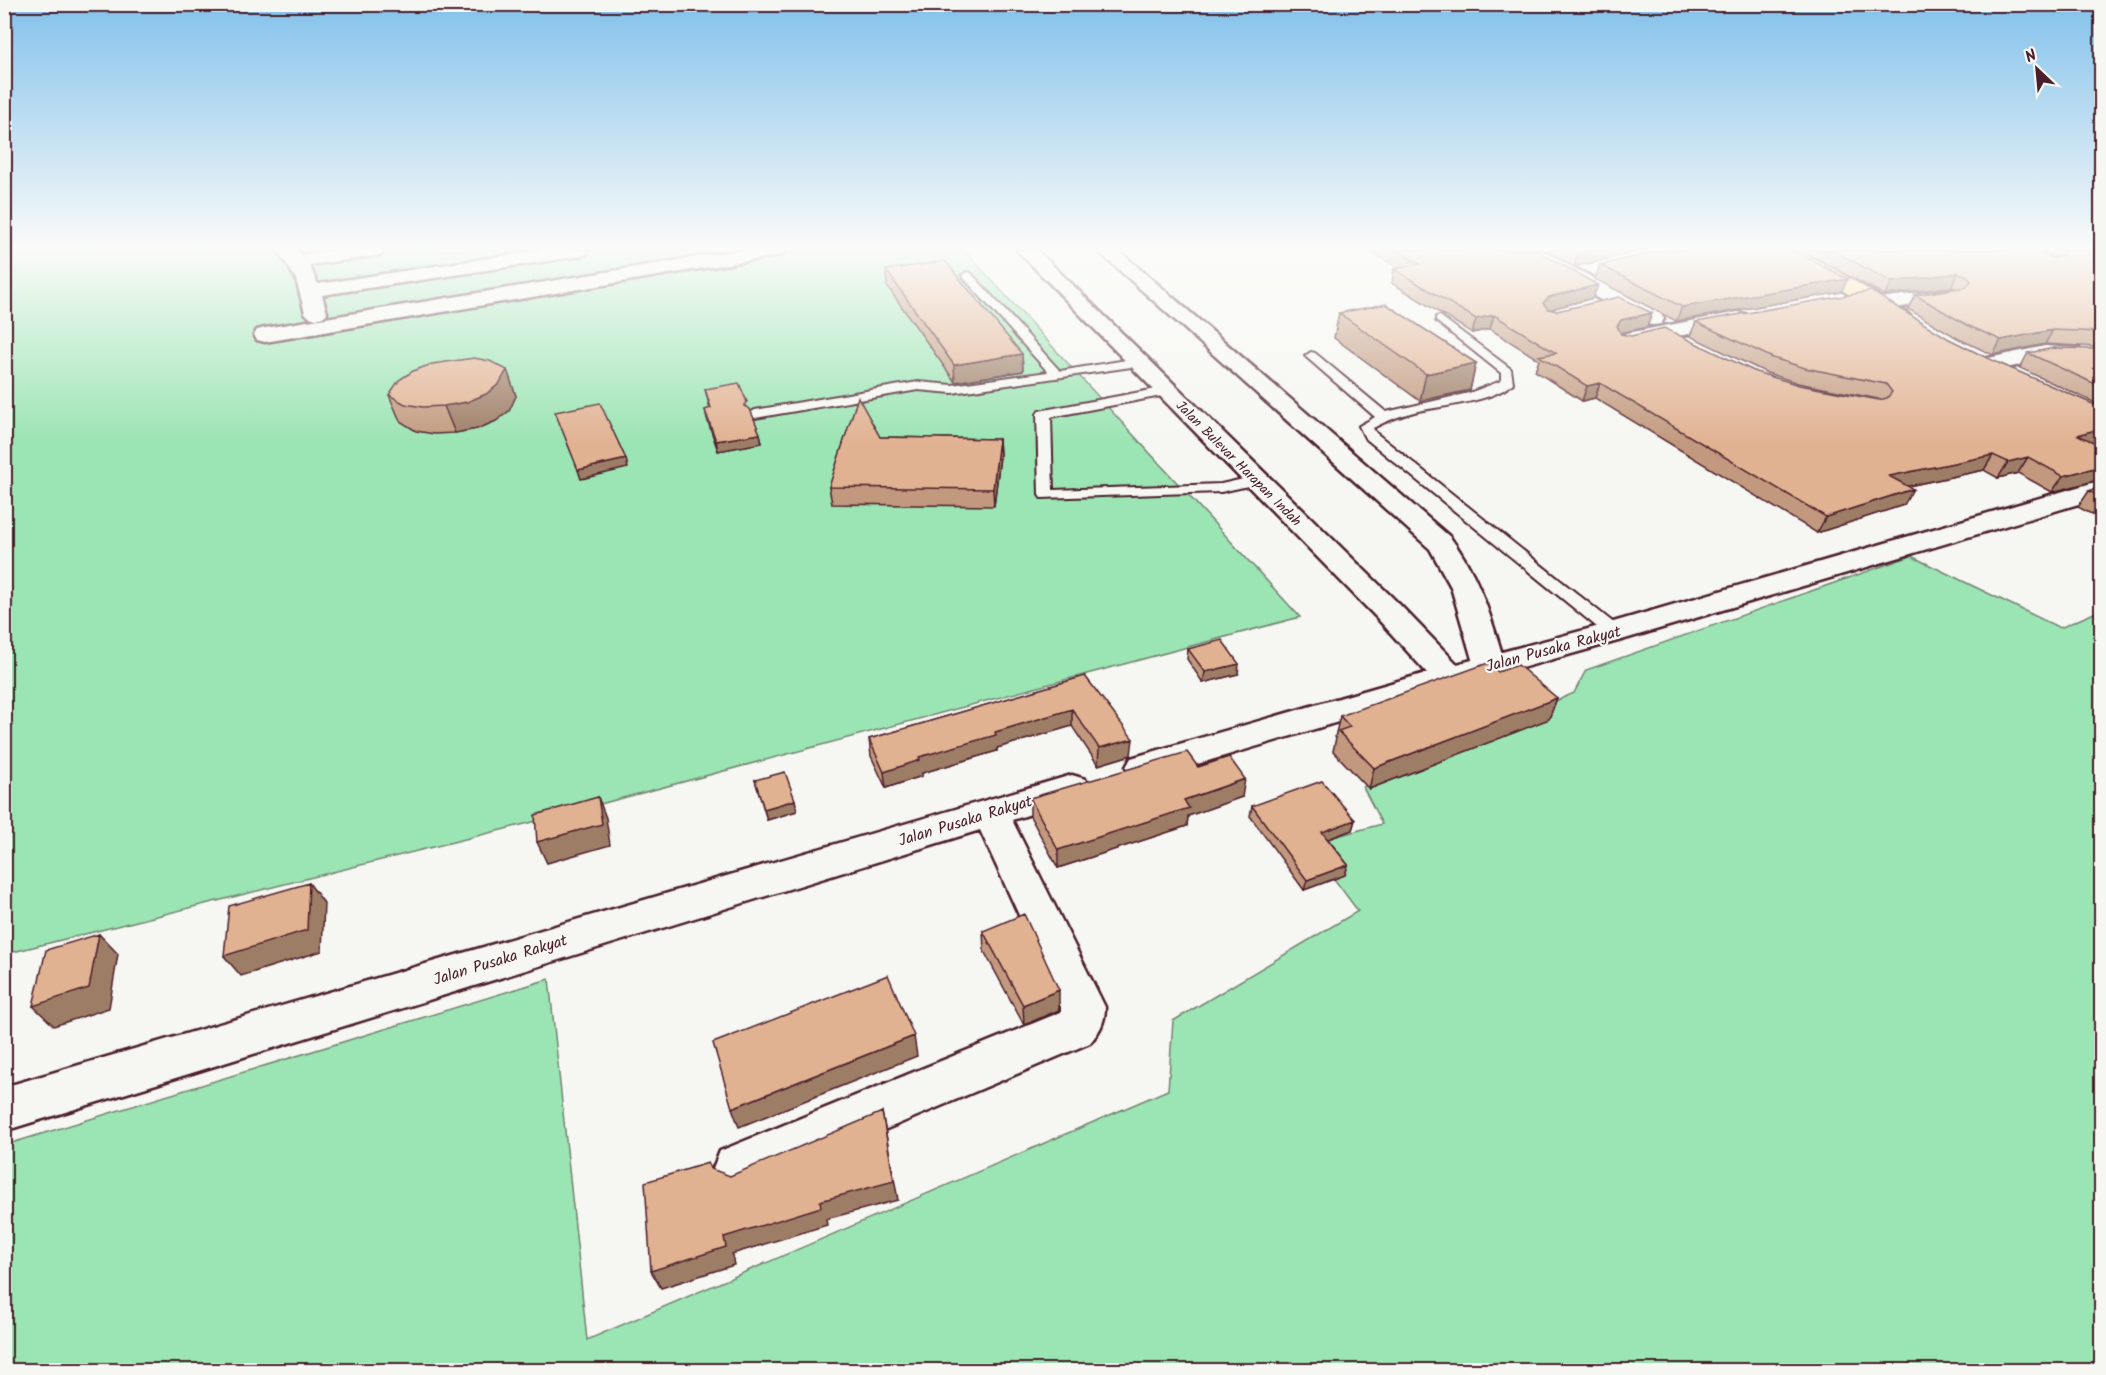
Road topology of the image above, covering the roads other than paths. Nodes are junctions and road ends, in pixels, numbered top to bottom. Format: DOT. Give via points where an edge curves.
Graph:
graph roads {
  1 [pos="316,314"];
  2 [pos="389,314"];
  3 [pos="1002,314"];
  4 [pos="1090,314"];
  5 [pos="1179,314"];
  6 [pos="1639,314"];
  7 [pos="1896,314"];
  8 [pos="1754,316"];
  9 [pos="1440,318"];
  10 [pos="318,326"];
  11 [pos="1918,328"];
  12 [pos="1668,331"];
  13 [pos="266,335"];
  14 [pos="1625,341"];
  15 [pos="1689,347"];
  16 [pos="2089,354"];
  17 [pos="1311,356"];
  18 [pos="1977,360"];
  19 [pos="1138,362"];
  20 [pos="1057,375"];
  21 [pos="2016,378"];
  22 [pos="1167,391"];
  23 [pos="755,414"];
  24 [pos="1383,417"];
  25 [pos="1257,480"];
  26 [pos="2102,488"];
  27 [pos="1614,632"];
  28 [pos="1490,666"];
  29 [pos="1450,677"];
  30 [pos="990,812"];
  31 [pos="4,1109"];
  32 [pos="737,1168"];
  1 -- 10 [label="street"];
  2 -- 10 [label="street"];
  3 -- 20 [label="lane"];
  4 -- 19 [label="street, Jalan Bulevar Harapan Indah"];
  5 -- 28 [label="street" via="1440,543 1461,572 1476,610"];
  6 -- 12 [label="street"];
  7 -- 11 [label="main road"];
  8 -- 12 [label="street"];
  9 -- 24 [label="lane" via="1508,372 1507,383 1487,393"];
  10 -- 13 [label="street"];
  12 -- 14 [label="street"];
  12 -- 15 [label="street"];
  16 -- 18 [label="street" via="2045,353"];
  17 -- 24 [label="lane"];
  18 -- 21 [label="main road"];
  19 -- 20 [label="lane"];
  19 -- 22 [label="street, Jalan Bulevar Harapan Indah"];
  20 -- 23 [label="lane" via="952,389 918,386"];
  22 -- 25 [label="street, Jalan Bulevar Harapan Indah"];
  22 -- 25 [label="lane" via="1044,414 1046,495 1221,488"];
  24 -- 27 [label="lane" via="1366,426 1370,435"];
  25 -- 29 [label="street, Jalan Bulevar Harapan Indah"];
  26 -- 27 [label="street, Jalan Pusaka Rakyat"];
  27 -- 28 [label="street, Jalan Pusaka Rakyat"];
  28 -- 29 [label="street, Jalan Pusaka Rakyat"];
  29 -- 30 [label="street, Jalan Pusaka Rakyat"];
  30 -- 31 [label="street, Jalan Pusaka Rakyat"];
  30 -- 32 [label="street" via="1083,1006 1083,1019 1074,1029"];
}
